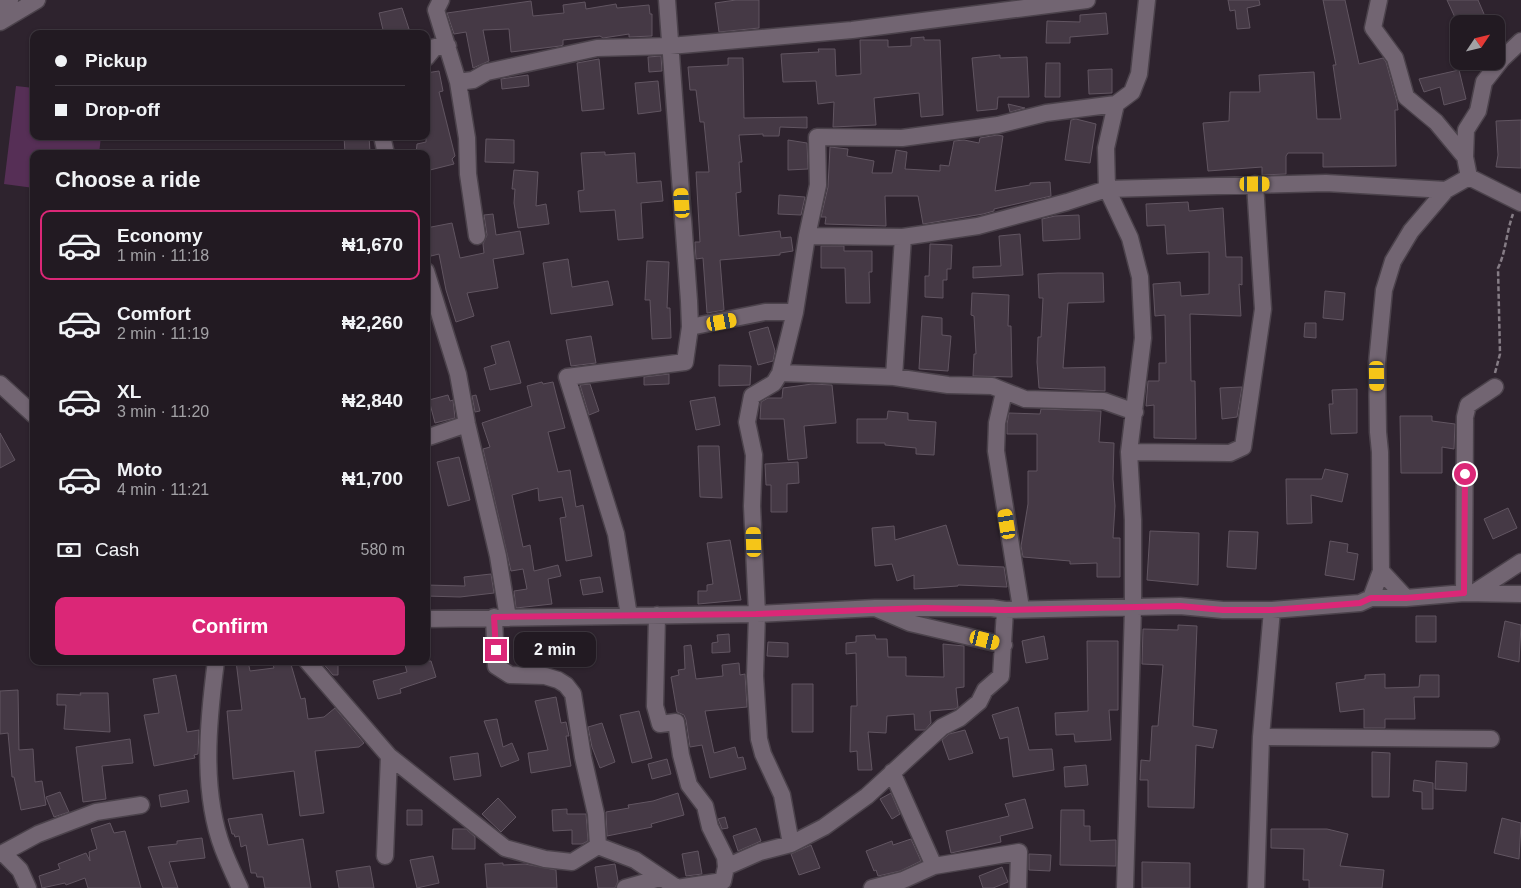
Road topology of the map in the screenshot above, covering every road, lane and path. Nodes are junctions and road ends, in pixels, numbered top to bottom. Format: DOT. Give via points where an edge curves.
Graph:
graph roads {
  1 [pos="10,0"];
  2 [pos="37,0"];
  3 [pos="441,0"];
  4 [pos="668,0"];
  5 [pos="1087,0"];
  6 [pos="1147,0"];
  7 [pos="1379,0"];
  8 [pos="0,7"];
  9 [pos="0,22"];
  10 [pos="1521,41"];
  11 [pos="448,46"];
  12 [pos="670,46"];
  13 [pos="430,53"];
  14 [pos="458,82"];
  15 [pos="1116,104"];
  16 [pos="1465,157"];
  17 [pos="1469,177"];
  18 [pos="1255,184"];
  19 [pos="1106,189"];
  20 [pos="1446,190"];
  21 [pos="1519,202"];
  22 [pos="477,236"];
  23 [pos="806,236"];
  24 [pos="903,237"];
  25 [pos="430,284"];
  26 [pos="795,312"];
  27 [pos="690,327"];
  28 [pos="780,373"];
  29 [pos="894,377"];
  30 [pos="0,384"];
  31 [pos="1495,387"];
  32 [pos="1004,392"];
  33 [pos="30,411"];
  34 [pos="1135,412"];
  35 [pos="467,424"];
  36 [pos="430,437"];
  37 [pos="1129,452"];
  38 [pos="1521,562"];
  39 [pos="1381,571"];
  40 [pos="1470,593"];
  41 [pos="1521,594"];
  42 [pos="1371,598"];
  43 [pos="1406,598"];
  44 [pos="874,608"];
  45 [pos="1133,608"];
  46 [pos="1013,609"];
  47 [pos="1272,610"];
  48 [pos="756,614"];
  49 [pos="657,615"];
  50 [pos="629,616"];
  51 [pos="501,618"];
  52 [pos="430,619"];
  53 [pos="1004,645"];
  54 [pos="215,665"];
  55 [pos="311,665"];
  56 [pos="1262,737"];
  57 [pos="1491,739"];
  58 [pos="390,756"];
  59 [pos="892,772"];
  60 [pos="141,805"];
  61 [pos="791,844"];
  62 [pos="598,846"];
  63 [pos="1,854"];
  64 [pos="385,856"];
  65 [pos="934,866"];
  66 [pos="660,878"];
  67 [pos="726,879"];
  68 [pos="28,888"];
  69 [pos="240,888"];
  70 [pos="625,888"];
  71 [pos="677,888"];
  72 [pos="872,888"];
  73 [pos="1018,888"];
  74 [pos="1125,888"];
  75 [pos="1256,888"];
  1 -- 8 [label="street"];
  2 -- 9 [label="street"];
  3 -- 11 [label="street" via="436,10"];
  4 -- 12 [label="street"];
  5 -- 12 [label="street" via="852,30"];
  6 -- 15 [label="street" via="1139,74 1132,92"];
  7 -- 16 [label="street" via="1373,28 1395,58 1406,97 1436,122"];
  10 -- 16 [label="street" via="1502,58 1484,82 1478,111 1466,130"];
  11 -- 13 [label="street" via="435,47"];
  11 -- 14 [label="street"];
  12 -- 14 [label="street" via="597,48 487,72 473,80"];
  12 -- 27 [label="street"];
  14 -- 22 [label="street"];
  15 -- 19 [label="street" via="1106,148"];
  15 -- 23 [label="street" via="1046,112 998,125 902,138 817,137 818,185"];
  16 -- 17 [label="street"];
  17 -- 20 [label="street"];
  17 -- 21 [label="street"];
  18 -- 19 [label="street"];
  18 -- 20 [label="street" via="1336,184"];
  18 -- 37 [label="street" via="1264,309 1243,447 1230,453"];
  19 -- 24 [label="street" via="978,226"];
  19 -- 34 [label="street" via="1130,238 1140,277 1143,338"];
  20 -- 39 [label="street" via="1412,231 1393,261 1384,290 1376,362"];
  21 -- 31 [label="path" via="1506,234 1504,257 1498,268 1500,354"];
  23 -- 24 [label="street"];
  23 -- 26 [label="street"];
  24 -- 29 [label="street"];
  25 -- 35 [label="street" via="458,374"];
  26 -- 27 [label="street" via="765,312"];
  26 -- 28 [label="street"];
  27 -- 50 [label="street" via="685,362 567,377 616,534"];
  28 -- 29 [label="street"];
  28 -- 48 [label="street" via="774,383 752,396 747,422 754,455 752,506"];
  29 -- 32 [label="street" via="927,383 992,386"];
  30 -- 33 [label="street"];
  31 -- 40 [label="street" via="1468,405 1465,417"];
  32 -- 34 [label="street" via="1025,399 1104,401"];
  32 -- 46 [label="street" via="997,423 996,451"];
  34 -- 37 [label="street"];
  35 -- 36 [label="street"];
  35 -- 51 [label="street" via="498,556"];
  37 -- 45 [label="street"];
  38 -- 40 [label="street"];
  39 -- 42 [label="street"];
  39 -- 43 [label="street"];
  40 -- 41 [label="street"];
  40 -- 43 [label="street"];
  42 -- 43 [label="street"];
  42 -- 47 [label="street" via="1360,603"];
  44 -- 46 [label="street"];
  44 -- 48 [label="street"];
  44 -- 53 [label="street" via="910,623"];
  45 -- 46 [label="street"];
  45 -- 47 [label="street" via="1180,606"];
  45 -- 74 [label="street"];
  46 -- 53 [label="street"];
  47 -- 56 [label="street"];
  48 -- 49 [label="street"];
  48 -- 61 [label="street" via="754,676 759,740 782,796"];
  49 -- 50 [label="street"];
  49 -- 67 [label="street" via="655,706 660,724 676,722 689,785 705,806 710,827 725,857"];
  50 -- 51 [label="street"];
  51 -- 52 [label="street"];
  51 -- 62 [label="street" via="496,666 510,675 545,676 558,680 573,694 596,814"];
  53 -- 59 [label="street" via="1001,676 985,690 980,702 942,727"];
  54 -- 69 [label="street" via="210,703 210,778 222,848"];
  55 -- 58 [label="street"];
  56 -- 57 [label="street"];
  56 -- 75 [label="street"];
  58 -- 62 [label="street" via="505,848 545,859 572,862"];
  58 -- 64 [label="street"];
  59 -- 61 [label="street" via="824,828"];
  59 -- 65 [label="street"];
  60 -- 63 [label="street" via="96,812 38,834"];
  61 -- 67 [label="street" via="760,852"];
  62 -- 66 [label="street" via="635,860"];
  63 -- 68 [label="street" via="20,870"];
  65 -- 72 [label="street" via="903,880"];
  65 -- 73 [label="street" via="1018,852"];
  66 -- 70 [label="street"];
  66 -- 71 [label="street"];
  67 -- 71 [label="street"];
}
